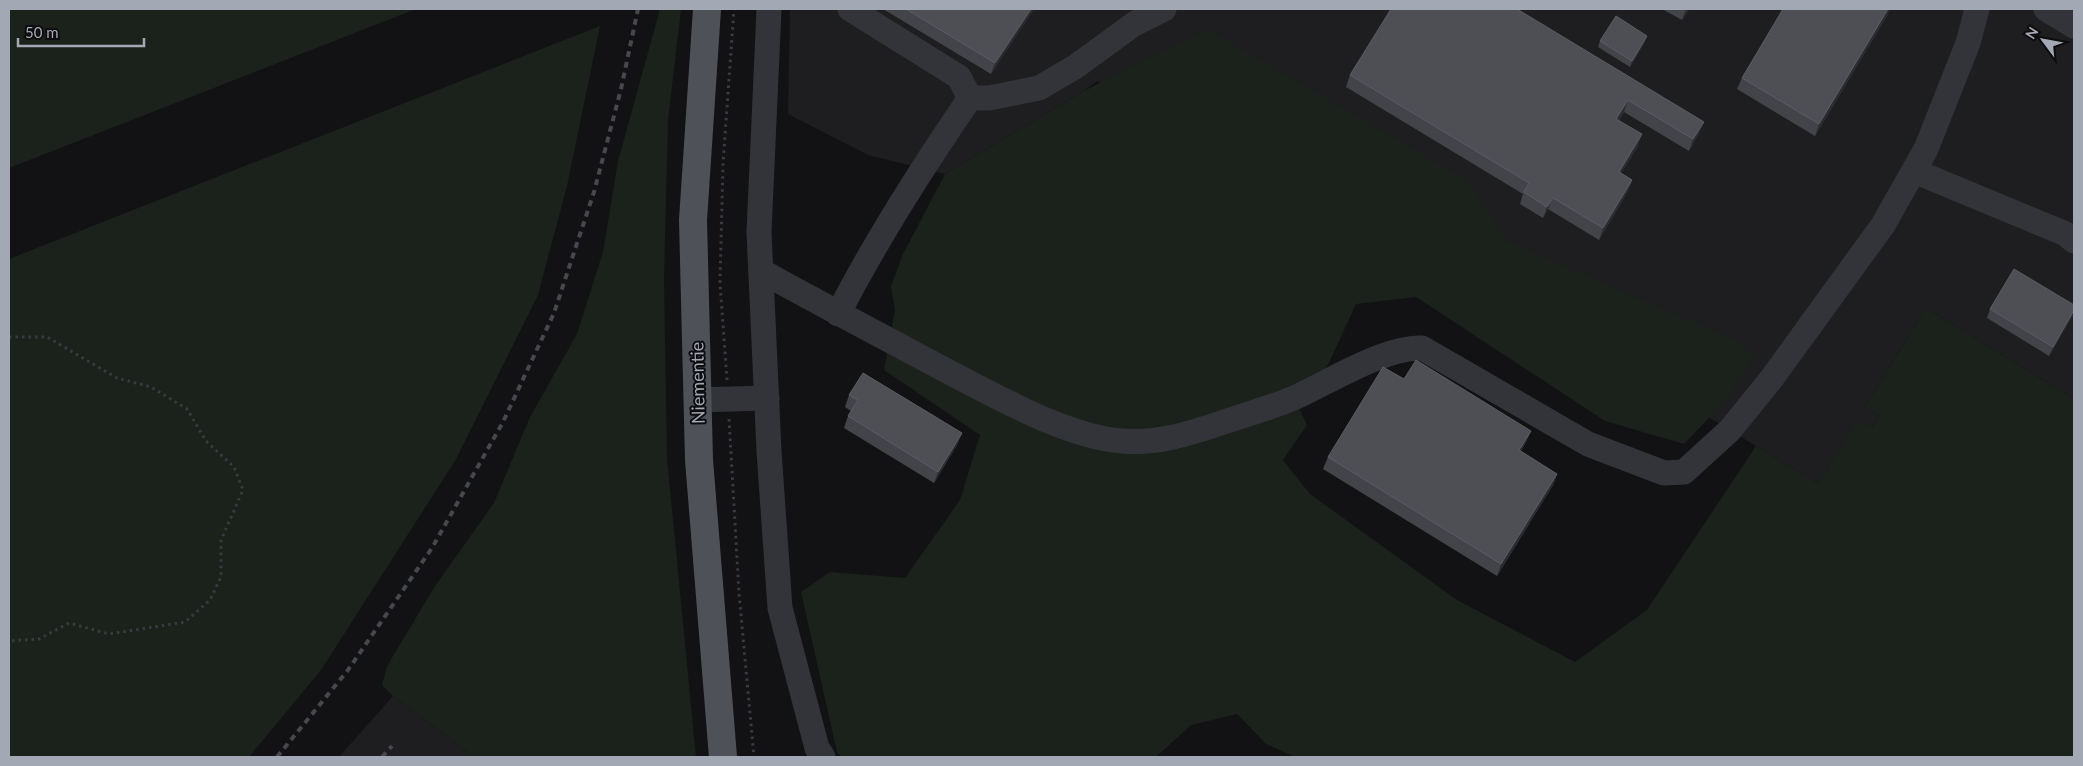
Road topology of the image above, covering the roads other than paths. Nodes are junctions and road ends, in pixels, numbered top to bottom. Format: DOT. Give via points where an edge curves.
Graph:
graph roads {
  1 [pos="707,9"];
  2 [pos="770,9"];
  3 [pos="850,9"];
  4 [pos="1164,9"];
  5 [pos="1977,9"];
  6 [pos="2046,9"];
  7 [pos="2074,26"];
  8 [pos="970,98"];
  9 [pos="1914,171"];
  10 [pos="2074,241"];
  11 [pos="761,271"];
  12 [pos="838,314"];
  13 [pos="767,398"];
  14 [pos="697,400"];
  15 [pos="723,757"];
  16 [pos="823,757"];
  1 -- 14 [label="main road, Niementie" via="693,220"];
  2 -- 11 [label="lane" via="759,232"];
  3 -- 8 [label="lane" via="959,77"];
  4 -- 8 [label="lane" via="1134,24 1075,67 1039,88 989,98"];
  5 -- 9 [label="lane" via="1961,61 1926,150"];
  6 -- 7 [label="lane"];
  8 -- 12 [label="lane" via="913,183"];
  9 -- 10 [label="lane" via="2066,234"];
  9 -- 12 [label="lane" via="1883,225 1772,378 1730,430 1684,472 1664,473 1588,444 1422,348 1410,348 1366,363 1294,398 1182,437 1152,442 1121,441 1089,435 1031,413"];
  11 -- 12 [label="lane"];
  11 -- 13 [label="lane"];
  13 -- 14 [label="lane"];
  13 -- 16 [label="lane" via="780,608 817,748"];
  14 -- 15 [label="main road, Niementie"];
}
